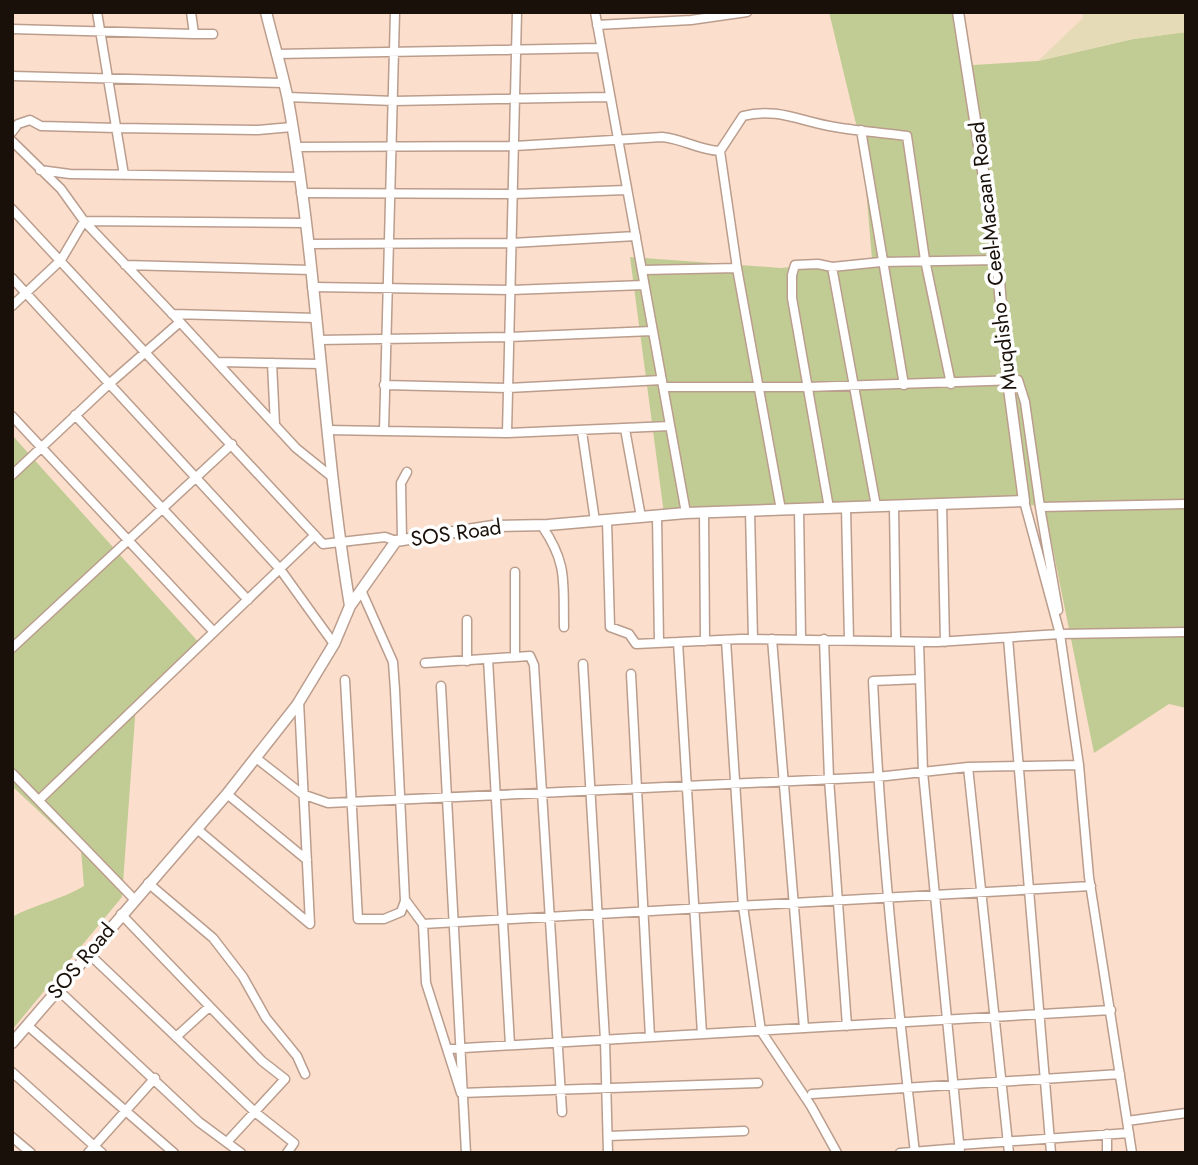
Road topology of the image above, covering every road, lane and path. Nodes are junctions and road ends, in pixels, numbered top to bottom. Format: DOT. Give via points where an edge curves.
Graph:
graph roads {
  1 [pos="97,12"];
  2 [pos="191,12"];
  3 [pos="265,12"];
  4 [pos="395,12"];
  5 [pos="517,12"];
  6 [pos="595,12"];
  7 [pos="747,12"];
  8 [pos="958,12"];
  9 [pos="691,16"];
  10 [pos="643,17"];
  11 [pos="597,25"];
  12 [pos="12,29"];
  13 [pos="100,33"];
  14 [pos="194,34"];
  15 [pos="213,34"];
  16 [pos="601,48"];
  17 [pos="394,51"];
  18 [pos="516,52"];
  19 [pos="276,54"];
  20 [pos="12,76"];
  21 [pos="107,79"];
  22 [pos="284,83"];
  23 [pos="287,97"];
  24 [pos="608,97"];
  25 [pos="516,99"];
  26 [pos="394,101"];
  27 [pos="292,127"];
  28 [pos="117,128"];
  29 [pos="861,130"];
  30 [pos="12,132"];
  31 [pos="617,140"];
  32 [pos="12,141"];
  33 [pos="515,146"];
  34 [pos="295,147"];
  35 [pos="391,147"];
  36 [pos="720,151"];
  37 [pos="40,170"];
  38 [pos="124,174"];
  39 [pos="299,177"];
  40 [pos="627,190"];
  41 [pos="301,193"];
  42 [pos="390,194"];
  43 [pos="514,194"];
  44 [pos="12,209"];
  45 [pos="84,221"];
  46 [pos="305,223"];
  47 [pos="636,236"];
  48 [pos="388,242"];
  49 [pos="512,243"];
  50 [pos="308,244"];
  51 [pos="61,260"];
  52 [pos="925,260"];
  53 [pos="997,260"];
  54 [pos="881,261"];
  55 [pos="125,265"];
  56 [pos="832,267"];
  57 [pos="737,268"];
  58 [pos="311,270"];
  59 [pos="643,270"];
  60 [pos="12,278"];
  61 [pos="644,285"];
  62 [pos="313,287"];
  63 [pos="386,288"];
  64 [pos="511,290"];
  65 [pos="26,293"];
  66 [pos="12,306"];
  67 [pos="172,314"];
  68 [pos="316,318"];
  69 [pos="180,322"];
  70 [pos="652,331"];
  71 [pos="509,337"];
  72 [pos="385,339"];
  73 [pos="318,340"];
  74 [pos="145,350"];
  75 [pos="218,362"];
  76 [pos="272,363"];
  77 [pos="321,364"];
  78 [pos="1007,381"];
  79 [pos="109,384"];
  80 [pos="662,384"];
  81 [pos="951,384"];
  82 [pos="384,385"];
  83 [pos="854,385"];
  84 [pos="904,385"];
  85 [pos="760,387"];
  86 [pos="807,387"];
  87 [pos="508,388"];
  88 [pos="75,415"];
  89 [pos="12,416"];
  90 [pos="275,425"];
  91 [pos="670,426"];
  92 [pos="625,429"];
  93 [pos="327,430"];
  94 [pos="384,431"];
  95 [pos="582,432"];
  96 [pos="507,433"];
  97 [pos="232,444"];
  98 [pos="41,447"];
  99 [pos="407,472"];
  100 [pos="12,475"];
  101 [pos="197,477"];
  102 [pos="332,477"];
  103 [pos="1024,501"];
  104 [pos="942,504"];
  105 [pos="1186,504"];
  106 [pos="876,506"];
  107 [pos="894,506"];
  108 [pos="1040,507"];
  109 [pos="829,508"];
  110 [pos="846,508"];
  111 [pos="163,509"];
  112 [pos="799,509"];
  113 [pos="781,510"];
  114 [pos="750,511"];
  115 [pos="686,513"];
  116 [pos="704,513"];
  117 [pos="657,516"];
  118 [pos="641,517"];
  119 [pos="601,521"];
  120 [pos="542,526"];
  121 [pos="315,536"];
  122 [pos="128,541"];
  123 [pos="399,541"];
  124 [pos="339,543"];
  125 [pos="280,569"];
  126 [pos="515,572"];
  127 [pos="361,590"];
  128 [pos="248,600"];
  129 [pos="350,606"];
  130 [pos="467,620"];
  131 [pos="564,627"];
  132 [pos="214,632"];
  133 [pos="1186,632"];
  134 [pos="1060,634"];
  135 [pos="1008,638"];
  136 [pos="753,639"];
  137 [pos="772,639"];
  138 [pos="801,639"];
  139 [pos="824,639"];
  140 [pos="726,640"];
  141 [pos="849,640"];
  142 [pos="705,641"];
  143 [pos="896,641"];
  144 [pos="678,642"];
  145 [pos="919,642"];
  146 [pos="945,642"];
  147 [pos="659,643"];
  148 [pos="334,644"];
  149 [pos="12,648"];
  150 [pos="515,657"];
  151 [pos="488,659"];
  152 [pos="467,661"];
  153 [pos="425,663"];
  154 [pos="583,664"];
  155 [pos="631,674"];
  156 [pos="920,679"];
  157 [pos="345,680"];
  158 [pos="441,686"];
  159 [pos="299,701"];
  160 [pos="256,758"];
  161 [pos="1079,765"];
  162 [pos="1020,766"];
  163 [pos="968,767"];
  164 [pos="923,772"];
  165 [pos="12,773"];
  166 [pos="877,777"];
  167 [pos="829,779"];
  168 [pos="783,781"];
  169 [pos="734,784"];
  170 [pos="685,786"];
  171 [pos="590,791"];
  172 [pos="542,793"];
  173 [pos="227,794"];
  174 [pos="304,795"];
  175 [pos="495,796"];
  176 [pos="447,798"];
  177 [pos="39,800"];
  178 [pos="400,800"];
  179 [pos="353,802"];
  180 [pos="197,829"];
  181 [pos="307,860"];
  182 [pos="148,883"];
  183 [pos="1091,886"];
  184 [pos="1030,889"];
  185 [pos="981,892"];
  186 [pos="935,895"];
  187 [pos="888,898"];
  188 [pos="134,899"];
  189 [pos="405,901"];
  190 [pos="839,901"];
  191 [pos="794,903"];
  192 [pos="743,906"];
  193 [pos="694,909"];
  194 [pos="121,914"];
  195 [pos="596,914"];
  196 [pos="550,917"];
  197 [pos="502,920"];
  198 [pos="454,922"];
  199 [pos="423,924"];
  200 [pos="88,953"];
  201 [pos="58,989"];
  202 [pos="209,1007"];
  203 [pos="1111,1010"];
  204 [pos="1040,1014"];
  205 [pos="994,1017"];
  206 [pos="947,1020"];
  207 [pos="899,1022"];
  208 [pos="27,1025"];
  209 [pos="848,1026"];
  210 [pos="804,1028"];
  211 [pos="761,1031"];
  212 [pos="702,1034"];
  213 [pos="176,1037"];
  214 [pos="650,1037"];
  215 [pos="605,1040"];
  216 [pos="12,1043"];
  217 [pos="558,1043"];
  218 [pos="509,1045"];
  219 [pos="460,1048"];
  220 [pos="447,1049"];
  221 [pos="12,1072"];
  222 [pos="305,1074"];
  223 [pos="1120,1074"];
  224 [pos="155,1078"];
  225 [pos="1045,1079"];
  226 [pos="1002,1082"];
  227 [pos="758,1083"];
  228 [pos="953,1085"];
  229 [pos="607,1088"];
  230 [pos="908,1088"];
  231 [pos="561,1090"];
  232 [pos="461,1093"];
  233 [pos="812,1094"];
  234 [pos="125,1111"];
  235 [pos="562,1112"];
  236 [pos="256,1113"];
  237 [pos="1186,1113"];
  238 [pos="1127,1121"];
  239 [pos="744,1131"];
  240 [pos="1129,1133"];
  241 [pos="1107,1135"];
  242 [pos="608,1136"];
  243 [pos="12,1137"];
  244 [pos="1050,1139"];
  245 [pos="1008,1141"];
  246 [pos="227,1142"];
  247 [pos="91,1149"];
  248 [pos="960,1149"];
  249 [pos="915,1152"];
  250 [pos="31,1153"];
  251 [pos="102,1153"];
  252 [pos="174,1153"];
  253 [pos="241,1153"];
  254 [pos="287,1153"];
  255 [pos="466,1153"];
  256 [pos="608,1153"];
  257 [pos="837,1153"];
  258 [pos="901,1153"];
  259 [pos="1009,1153"];
  260 [pos="1051,1153"];
  261 [pos="1107,1153"];
  262 [pos="1132,1153"];
  1 -- 13 [label="street"];
  2 -- 14 [label="street"];
  3 -- 19 [label="street"];
  4 -- 17 [label="street"];
  5 -- 18 [label="street"];
  6 -- 11 [label="street"];
  7 -- 9 [label="street"];
  8 -- 53 [label="street, Muqdisho - Ceel-Macaan Road"];
  9 -- 10 [label="street"];
  10 -- 11 [label="street"];
  11 -- 16 [label="street"];
  12 -- 13 [label="street"];
  13 -- 14 [label="street"];
  13 -- 21 [label="street"];
  14 -- 15 [label="street"];
  16 -- 18 [label="street"];
  16 -- 24 [label="street"];
  17 -- 18 [label="street"];
  17 -- 19 [label="street"];
  17 -- 26 [label="street"];
  18 -- 25 [label="street"];
  19 -- 22 [label="street"];
  20 -- 21 [label="street"];
  21 -- 22 [label="street"];
  21 -- 28 [label="street"];
  22 -- 23 [label="street"];
  23 -- 26 [label="street"];
  23 -- 27 [label="street"];
  24 -- 25 [label="street"];
  24 -- 31 [label="street"];
  25 -- 26 [label="street"];
  25 -- 33 [label="street"];
  26 -- 35 [label="street"];
  27 -- 28 [label="street"];
  27 -- 34 [label="street"];
  28 -- 30 [label="street" via="41,126 30,120"];
  28 -- 38 [label="street"];
  29 -- 36 [label="street" via="761,111 743,116"];
  29 -- 52 [label="street" via="907,136"];
  29 -- 54 [label="street"];
  31 -- 33 [label="street"];
  31 -- 36 [label="street" via="678,139 705,151"];
  31 -- 40 [label="street"];
  32 -- 37 [label="street"];
  33 -- 35 [label="street"];
  33 -- 43 [label="street"];
  34 -- 35 [label="street"];
  34 -- 39 [label="street"];
  35 -- 42 [label="street"];
  36 -- 57 [label="street"];
  37 -- 38 [label="street"];
  37 -- 45 [label="street"];
  38 -- 39 [label="street"];
  39 -- 41 [label="street"];
  40 -- 43 [label="street"];
  40 -- 47 [label="street"];
  41 -- 42 [label="street"];
  41 -- 46 [label="street"];
  42 -- 43 [label="street"];
  42 -- 48 [label="street"];
  43 -- 49 [label="street"];
  44 -- 51 [label="street"];
  45 -- 46 [label="street"];
  45 -- 51 [label="street"];
  45 -- 55 [label="street"];
  46 -- 50 [label="street"];
  47 -- 49 [label="street"];
  47 -- 59 [label="street"];
  48 -- 49 [label="street"];
  48 -- 50 [label="street"];
  48 -- 63 [label="street"];
  49 -- 64 [label="street"];
  50 -- 58 [label="street"];
  51 -- 65 [label="street"];
  51 -- 74 [label="street"];
  52 -- 53 [label="street"];
  52 -- 54 [label="street"];
  52 -- 81 [label="street"];
  53 -- 78 [label="street, Muqdisho - Ceel-Macaan Road"];
  54 -- 56 [label="street"];
  54 -- 84 [label="street"];
  55 -- 58 [label="street"];
  55 -- 67 [label="street"];
  56 -- 83 [label="street"];
  56 -- 86 [label="street" via="795,265 792,275"];
  57 -- 59 [label="street"];
  57 -- 85 [label="street"];
  58 -- 62 [label="street"];
  59 -- 61 [label="street"];
  60 -- 65 [label="street"];
  61 -- 64 [label="street"];
  61 -- 70 [label="street"];
  62 -- 63 [label="street"];
  62 -- 68 [label="street"];
  63 -- 64 [label="street"];
  63 -- 72 [label="street"];
  64 -- 71 [label="street"];
  65 -- 66 [label="street"];
  65 -- 79 [label="street"];
  67 -- 68 [label="street"];
  67 -- 69 [label="street"];
  68 -- 73 [label="street"];
  69 -- 74 [label="street"];
  69 -- 75 [label="street"];
  70 -- 71 [label="street"];
  70 -- 80 [label="street"];
  71 -- 72 [label="street"];
  71 -- 87 [label="street"];
  72 -- 73 [label="street"];
  72 -- 82 [label="street"];
  73 -- 77 [label="street"];
  74 -- 79 [label="street"];
  74 -- 97 [label="street"];
  75 -- 76 [label="street"];
  75 -- 90 [label="street"];
  76 -- 77 [label="street"];
  76 -- 90 [label="street"];
  77 -- 93 [label="street"];
  78 -- 81 [label="street"];
  78 -- 103 [label="street, Muqdisho - Ceel-Macaan Road"];
  78 -- 108 [label="street" via="1018,380 1025,402"];
  79 -- 88 [label="street"];
  79 -- 101 [label="street"];
  80 -- 85 [label="street"];
  80 -- 87 [label="street"];
  80 -- 91 [label="street"];
  81 -- 84 [label="street"];
  82 -- 87 [label="street"];
  82 -- 94 [label="street"];
  83 -- 84 [label="street"];
  83 -- 86 [label="street"];
  83 -- 106 [label="street"];
  85 -- 86 [label="street"];
  85 -- 113 [label="street"];
  86 -- 109 [label="street"];
  87 -- 96 [label="street"];
  88 -- 98 [label="street"];
  88 -- 111 [label="street"];
  89 -- 98 [label="street"];
  90 -- 102 [label="street" via="296,449"];
  91 -- 92 [label="street"];
  91 -- 115 [label="street"];
  92 -- 95 [label="street"];
  92 -- 118 [label="street"];
  93 -- 94 [label="street"];
  93 -- 102 [label="street"];
  94 -- 96 [label="street"];
  95 -- 96 [label="street"];
  95 -- 119 [label="street"];
  97 -- 101 [label="street"];
  97 -- 121 [label="street"];
  98 -- 100 [label="street"];
  98 -- 122 [label="street"];
  99 -- 123 [label="street" via="401,483"];
  101 -- 111 [label="street"];
  101 -- 125 [label="street"];
  102 -- 124 [label="street"];
  103 -- 104 [label="street, SOS Road"];
  103 -- 134 [label="street"];
  104 -- 107 [label="street, SOS Road"];
  104 -- 146 [label="street"];
  105 -- 108 [label="street"];
  106 -- 107 [label="street, SOS Road"];
  106 -- 110 [label="street, SOS Road"];
  107 -- 143 [label="street"];
  108 -- 134 [label="street"];
  109 -- 110 [label="street, SOS Road"];
  109 -- 112 [label="street, SOS Road"];
  110 -- 141 [label="street"];
  111 -- 122 [label="street"];
  111 -- 128 [label="street"];
  112 -- 113 [label="street, SOS Road"];
  112 -- 138 [label="street"];
  113 -- 114 [label="street, SOS Road"];
  114 -- 116 [label="street, SOS Road"];
  114 -- 136 [label="street"];
  115 -- 116 [label="street, SOS Road"];
  115 -- 117 [label="street, SOS Road"];
  116 -- 142 [label="street"];
  117 -- 118 [label="street, SOS Road"];
  117 -- 147 [label="street"];
  118 -- 119 [label="street, SOS Road"];
  119 -- 120 [label="street, SOS Road"];
  119 -- 147 [label="street" via="610,627 629,634 636,644"];
  120 -- 123 [label="street, SOS Road" via="493,526"];
  120 -- 131 [label="street" via="562,563"];
  121 -- 124 [label="street" via="323,544"];
  121 -- 125 [label="street"];
  122 -- 132 [label="street"];
  122 -- 149 [label="street"];
  123 -- 124 [label="street" via="385,537"];
  123 -- 127 [label="street, SOS Road"];
  124 -- 129 [label="street"];
  125 -- 128 [label="street"];
  125 -- 148 [label="street"];
  126 -- 150 [label="street"];
  127 -- 129 [label="street, SOS Road"];
  127 -- 178 [label="street" via="393,662"];
  128 -- 132 [label="street"];
  129 -- 148 [label="street, SOS Road"];
  130 -- 152 [label="street"];
  132 -- 177 [label="street"];
  133 -- 134 [label="street"];
  134 -- 135 [label="street"];
  134 -- 161 [label="street"];
  135 -- 146 [label="street"];
  135 -- 162 [label="street"];
  136 -- 137 [label="street"];
  136 -- 140 [label="street"];
  137 -- 138 [label="street"];
  137 -- 168 [label="street"];
  138 -- 139 [label="street"];
  139 -- 141 [label="street"];
  139 -- 167 [label="street"];
  140 -- 142 [label="street"];
  140 -- 169 [label="street"];
  141 -- 143 [label="street"];
  142 -- 144 [label="street"];
  143 -- 145 [label="street"];
  144 -- 147 [label="street"];
  144 -- 170 [label="street"];
  145 -- 146 [label="street"];
  145 -- 156 [label="street"];
  148 -- 159 [label="street, SOS Road"];
  150 -- 151 [label="street"];
  150 -- 172 [label="street" via="530,656 534,665"];
  151 -- 152 [label="street"];
  151 -- 175 [label="street"];
  152 -- 153 [label="street"];
  154 -- 171 [label="street"];
  155 -- 214 [label="street"];
  156 -- 164 [label="street"];
  156 -- 166 [label="street" via="873,681"];
  157 -- 179 [label="street"];
  158 -- 176 [label="street"];
  159 -- 160 [label="street, SOS Road"];
  159 -- 174 [label="street"];
  160 -- 173 [label="street, SOS Road"];
  160 -- 174 [label="street"];
  161 -- 162 [label="street"];
  161 -- 183 [label="street"];
  162 -- 163 [label="street"];
  162 -- 184 [label="street"];
  163 -- 164 [label="street"];
  163 -- 185 [label="street"];
  164 -- 166 [label="street"];
  164 -- 186 [label="street"];
  165 -- 177 [label="street"];
  166 -- 167 [label="street"];
  166 -- 187 [label="street"];
  167 -- 168 [label="street"];
  167 -- 190 [label="street"];
  168 -- 169 [label="street"];
  168 -- 191 [label="street"];
  169 -- 170 [label="street"];
  169 -- 192 [label="street"];
  170 -- 171 [label="street"];
  170 -- 193 [label="street"];
  171 -- 172 [label="street"];
  171 -- 195 [label="street"];
  172 -- 175 [label="street"];
  172 -- 196 [label="street"];
  173 -- 180 [label="street, SOS Road"];
  173 -- 181 [label="street"];
  174 -- 179 [label="street" via="328,803"];
  174 -- 181 [label="street"];
  175 -- 176 [label="street"];
  175 -- 197 [label="street"];
  176 -- 178 [label="street"];
  176 -- 198 [label="street"];
  177 -- 188 [label="street"];
  178 -- 179 [label="street"];
  178 -- 189 [label="street"];
  179 -- 189 [label="street" via="358,919 395,915"];
  180 -- 181 [label="street" via="310,924"];
  180 -- 182 [label="street, SOS Road"];
  182 -- 188 [label="street, SOS Road"];
  182 -- 222 [label="street" via="213,938"];
  183 -- 184 [label="street"];
  183 -- 203 [label="street"];
  184 -- 185 [label="street"];
  184 -- 204 [label="street"];
  185 -- 186 [label="street"];
  185 -- 205 [label="street"];
  186 -- 187 [label="street"];
  186 -- 206 [label="street"];
  187 -- 190 [label="street"];
  187 -- 207 [label="street"];
  188 -- 194 [label="street, SOS Road"];
  189 -- 199 [label="street"];
  190 -- 191 [label="street"];
  190 -- 209 [label="street"];
  191 -- 192 [label="street"];
  191 -- 210 [label="street"];
  192 -- 193 [label="street"];
  192 -- 211 [label="street"];
  193 -- 195 [label="street"];
  193 -- 212 [label="street"];
  194 -- 200 [label="street, SOS Road"];
  194 -- 202 [label="street"];
  195 -- 196 [label="street"];
  195 -- 215 [label="street"];
  196 -- 197 [label="street"];
  196 -- 217 [label="street"];
  197 -- 198 [label="street"];
  197 -- 218 [label="street"];
  198 -- 199 [label="street"];
  198 -- 219 [label="street"];
  199 -- 220 [label="street" via="426,983"];
  200 -- 201 [label="street, SOS Road"];
  200 -- 213 [label="street"];
  201 -- 208 [label="street, SOS Road"];
  201 -- 224 [label="street"];
  202 -- 213 [label="street"];
  202 -- 236 [label="street" via="285,1079"];
  203 -- 204 [label="street"];
  203 -- 223 [label="street"];
  204 -- 205 [label="street"];
  204 -- 225 [label="street"];
  205 -- 206 [label="street"];
  205 -- 226 [label="street"];
  206 -- 207 [label="street"];
  206 -- 228 [label="street"];
  207 -- 209 [label="street"];
  207 -- 230 [label="street"];
  208 -- 216 [label="street, SOS Road"];
  208 -- 234 [label="street"];
  209 -- 210 [label="street"];
  210 -- 211 [label="street"];
  211 -- 212 [label="street"];
  211 -- 257 [label="street"];
  212 -- 214 [label="street"];
  213 -- 236 [label="street"];
  214 -- 215 [label="street"];
  215 -- 217 [label="street"];
  215 -- 229 [label="street"];
  217 -- 218 [label="street"];
  217 -- 231 [label="street"];
  218 -- 219 [label="street"];
  219 -- 220 [label="street"];
  219 -- 232 [label="street"];
  220 -- 232 [label="street"];
  221 -- 247 [label="street"];
  223 -- 225 [label="street"];
  223 -- 238 [label="street"];
  224 -- 234 [label="street"];
  224 -- 246 [label="street" via="199,1122"];
  225 -- 226 [label="street"];
  225 -- 244 [label="street"];
  226 -- 228 [label="street"];
  226 -- 245 [label="street"];
  227 -- 229 [label="street"];
  228 -- 230 [label="street"];
  228 -- 248 [label="street"];
  229 -- 231 [label="street"];
  229 -- 242 [label="street"];
  230 -- 233 [label="street"];
  230 -- 249 [label="street"];
  231 -- 232 [label="street"];
  231 -- 235 [label="street"];
  232 -- 255 [label="street"];
  234 -- 247 [label="street"];
  234 -- 252 [label="street"];
  236 -- 246 [label="street"];
  236 -- 254 [label="street" via="294,1143"];
  237 -- 238 [label="street"];
  238 -- 240 [label="street"];
  239 -- 242 [label="street"];
  240 -- 241 [label="street"];
  240 -- 262 [label="street"];
  241 -- 244 [label="street"];
  241 -- 261 [label="street"];
  242 -- 256 [label="street"];
  243 -- 250 [label="street"];
  244 -- 245 [label="street"];
  244 -- 260 [label="street"];
  245 -- 248 [label="street"];
  245 -- 259 [label="street"];
  246 -- 253 [label="street"];
  247 -- 251 [label="street"];
  248 -- 249 [label="street"];
  249 -- 258 [label="street"];
}
